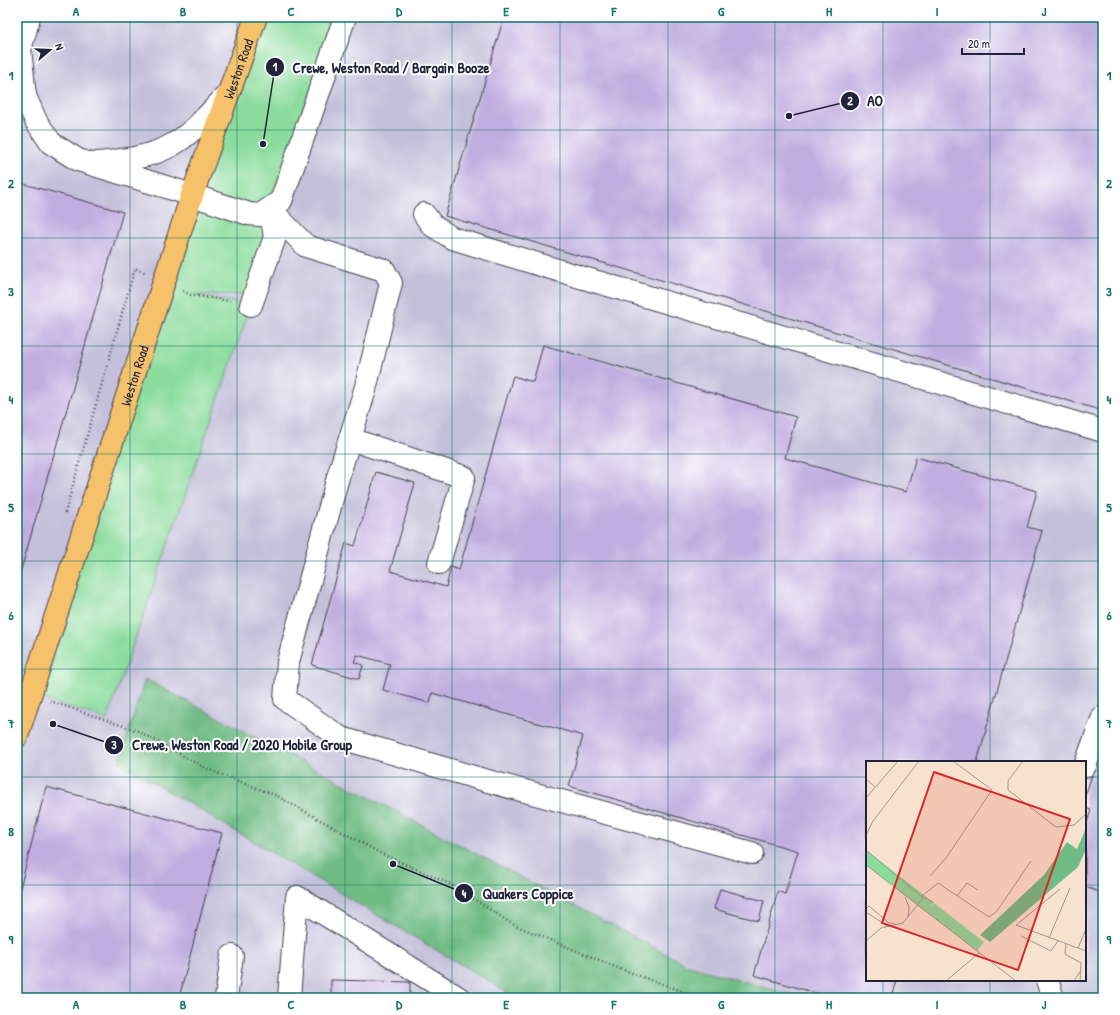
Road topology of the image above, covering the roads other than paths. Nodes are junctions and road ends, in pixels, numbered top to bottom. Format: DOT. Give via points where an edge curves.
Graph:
graph roads {
  1 [pos="29,17"];
  2 [pos="256,17"];
  3 [pos="345,17"];
  4 [pos="21,90"];
  5 [pos="228,94"];
  6 [pos="91,164"];
  7 [pos="192,195"];
  8 [pos="270,209"];
  9 [pos="424,214"];
  10 [pos="251,305"];
  11 [pos="1103,431"];
  12 [pos="350,439"];
  13 [pos="439,563"];
  14 [pos="24,706"];
  15 [pos="1103,717"];
  16 [pos="17,736"];
  17 [pos="1086,763"];
  18 [pos="752,853"];
  19 [pos="232,956"];
  20 [pos="1047,981"];
  21 [pos="226,998"];
  22 [pos="289,998"];
  23 [pos="459,998"];
  24 [pos="1053,998"];
  1 -- 4 [label="street" via="20,50"];
  2 -- 5 [label="main road, Weston Road"];
  3 -- 8 [label="street" via="281,201"];
  4 -- 6 [label="street" via="36,121 51,143 78,160"];
  5 -- 6 [label="street" via="201,122 170,146 154,153"];
  5 -- 7 [label="main road, Weston Road"];
  6 -- 7 [label="street"];
  7 -- 8 [label="street" via="249,214 260,214"];
  7 -- 14 [label="main road, Weston Road"];
  8 -- 10 [label="street" via="275,237"];
  8 -- 12 [label="street" via="306,246 384,270 392,283"];
  9 -- 11 [label="street" via="432,225 452,238"];
  12 -- 13 [label="street" via="464,476"];
  12 -- 18 [label="street" via="288,662 285,699 341,738"];
  14 -- 16 [label="main road, Weston Road"];
  15 -- 17 [label="street"];
  19 -- 21 [label="street"];
  20 -- 24 [label="street"];
  22 -- 23 [label="street" via="297,897"];
}
